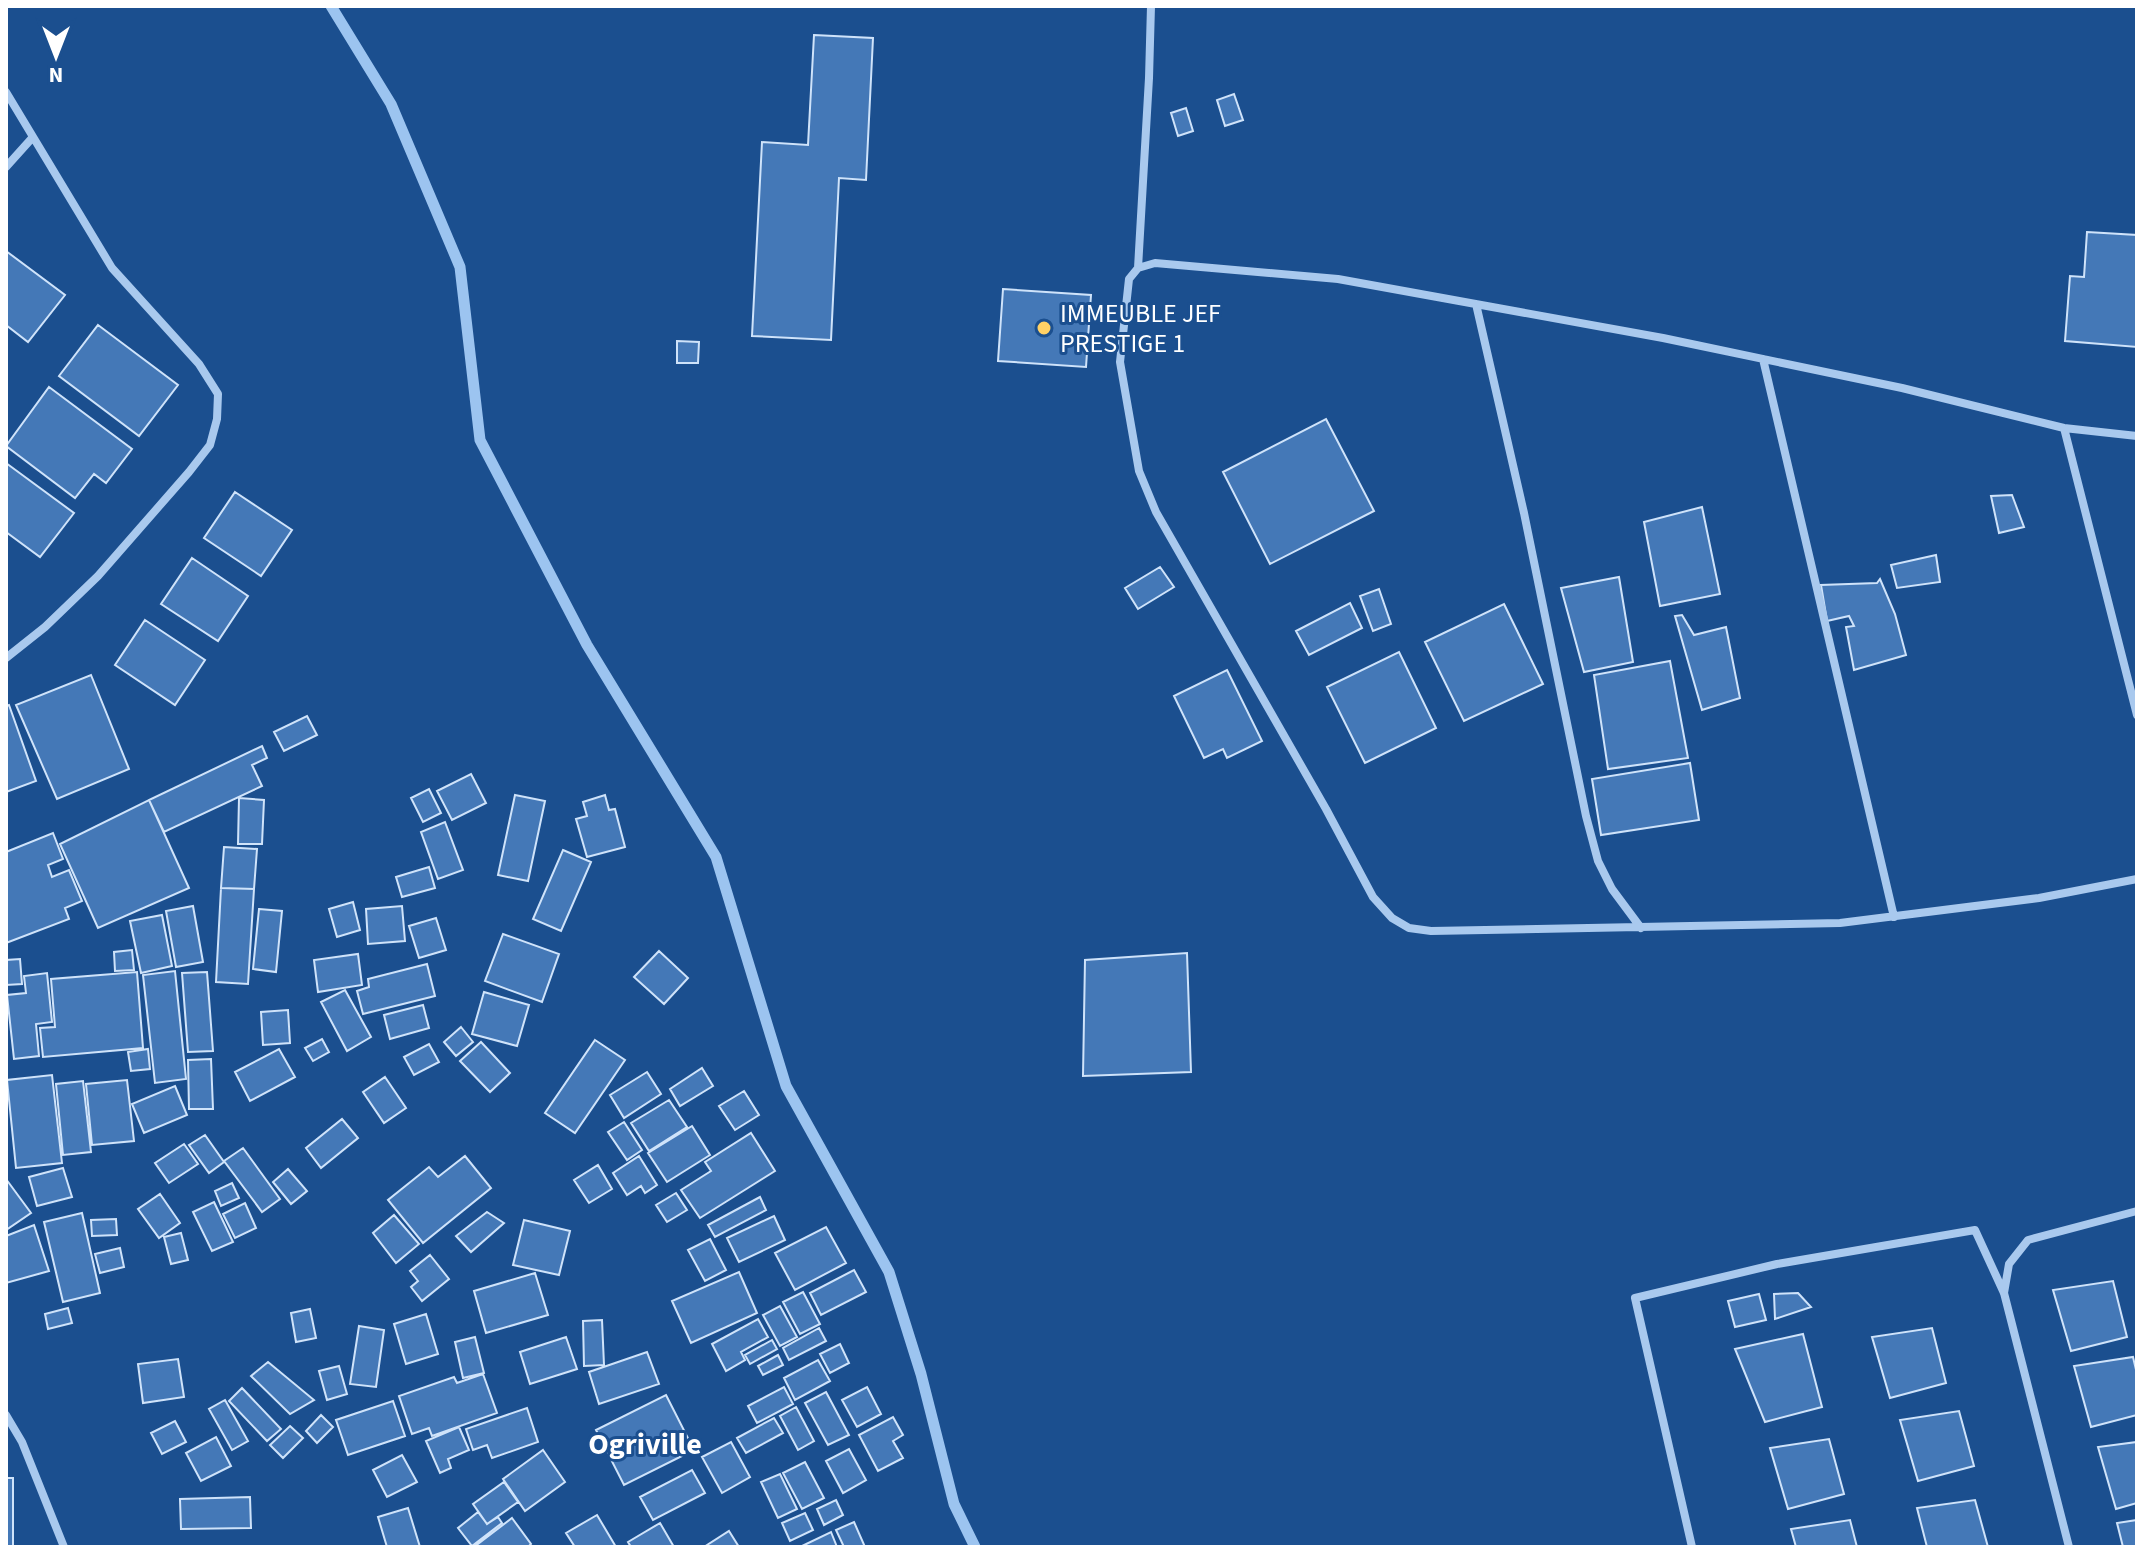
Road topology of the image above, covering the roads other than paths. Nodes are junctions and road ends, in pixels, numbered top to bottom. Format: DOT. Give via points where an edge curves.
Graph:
graph roads {
  1 [pos="1151,6"];
  2 [pos="6,92"];
  3 [pos="33,137"];
  4 [pos="6,167"];
  5 [pos="1138,268"];
  6 [pos="1476,304"];
  7 [pos="1763,359"];
  8 [pos="2064,428"];
  9 [pos="2137,436"];
  10 [pos="6,658"];
  11 [pos="2137,715"];
  12 [pos="2137,879"];
  13 [pos="1894,917"];
  14 [pos="1641,928"];
  15 [pos="2137,1211"];
  16 [pos="2004,1293"];
  17 [pos="6,1415"];
  18 [pos="64,1547"];
  19 [pos="1692,1547"];
  20 [pos="2069,1547"];
  1 -- 5 [label="street"];
  2 -- 3 [label="street"];
  3 -- 4 [label="street"];
  3 -- 10 [label="street" via="112,268 199,364 218,394 217,419 210,445 109,564"];
  5 -- 6 [label="street" via="1155,263 1197,265 1338,279"];
  5 -- 14 [label="street" via="1129,279 1120,362 1139,471 1156,512 1373,897 1409,928 1431,931"];
  6 -- 7 [label="street"];
  6 -- 14 [label="street" via="1586,816 1598,861"];
  7 -- 8 [label="street"];
  7 -- 13 [label="street"];
  8 -- 9 [label="street"];
  8 -- 11 [label="street"];
  12 -- 13 [label="street"];
  13 -- 14 [label="street"];
  15 -- 16 [label="street" via="2028,1240 2009,1264"];
  16 -- 19 [label="street" via="1975,1230 1777,1264 1635,1298"];
  16 -- 20 [label="street"];
  17 -- 18 [label="street"];
}
